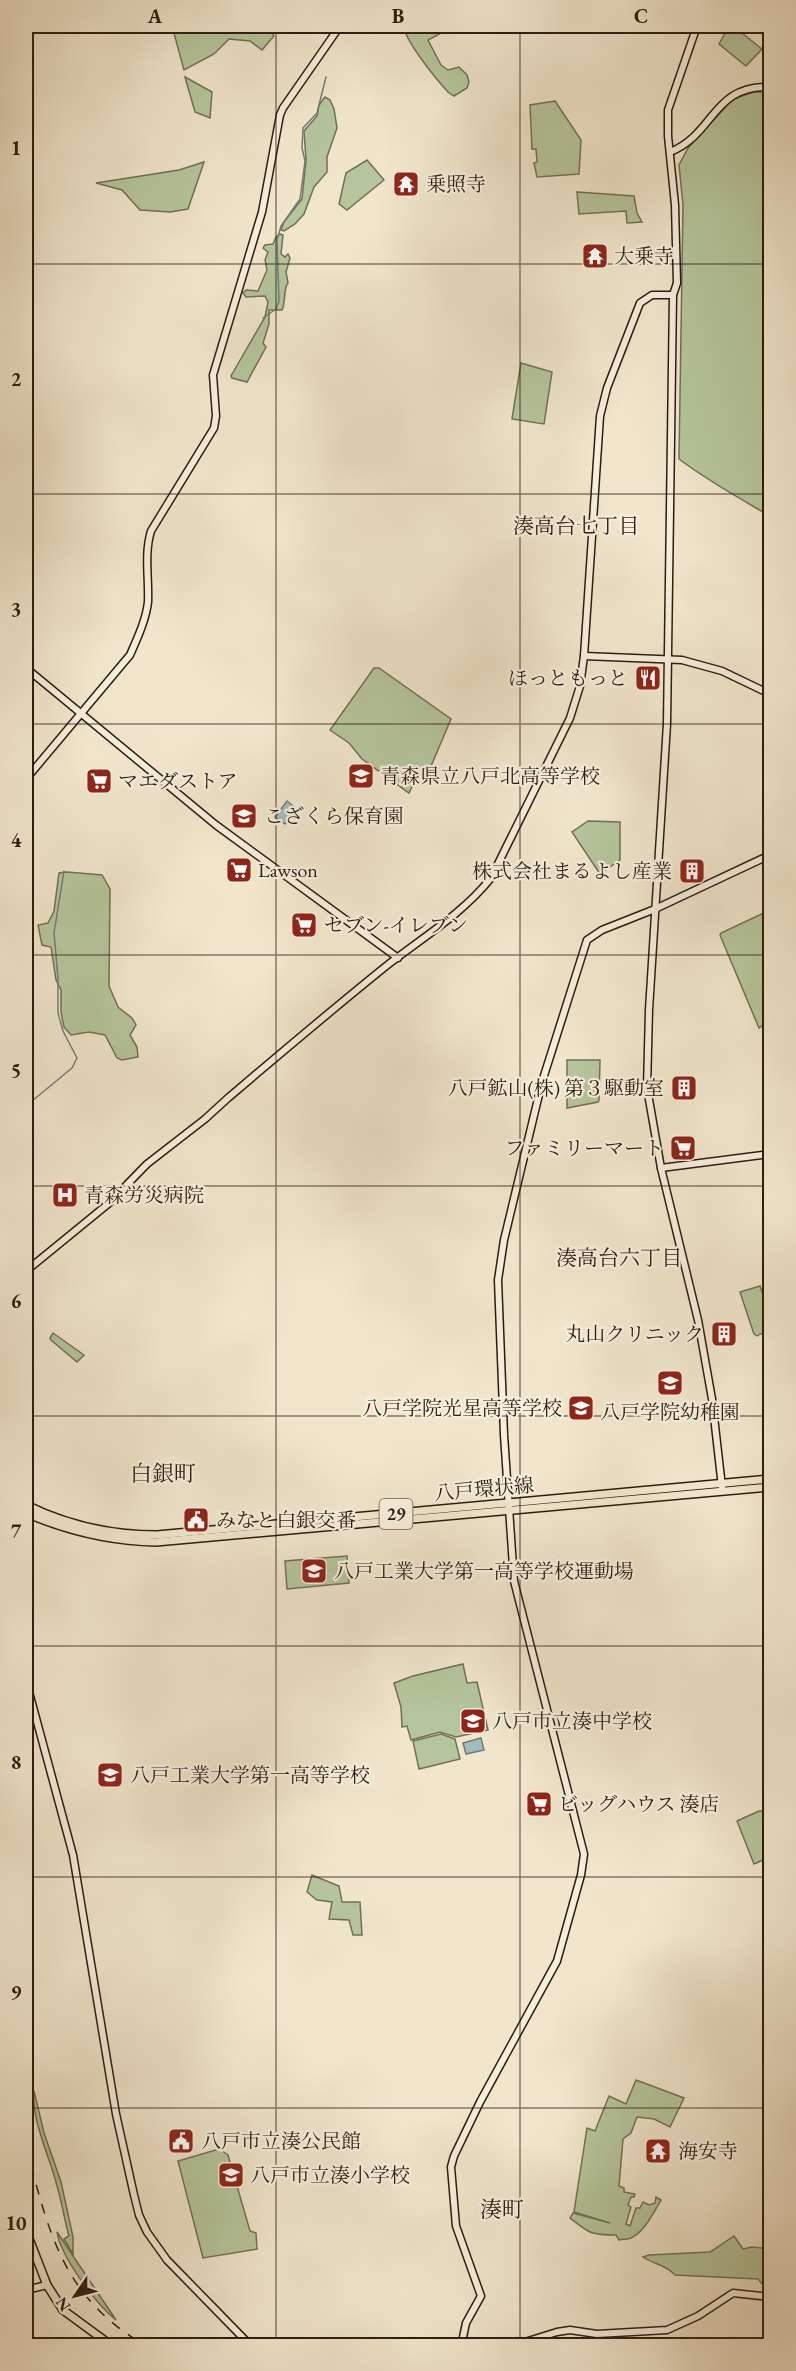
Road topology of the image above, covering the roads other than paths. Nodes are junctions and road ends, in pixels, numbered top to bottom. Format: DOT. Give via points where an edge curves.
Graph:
graph roads {
  1 [pos="340,26"];
  2 [pos="697,26"];
  3 [pos="771,87"];
  4 [pos="670,152"];
  5 [pos="673,295"];
  6 [pos="584,657"];
  7 [pos="667,658"];
  8 [pos="26,668"];
  9 [pos="771,694"];
  10 [pos="81,713"];
  11 [pos="26,779"];
  12 [pos="771,855"];
  13 [pos="655,909"];
  14 [pos="398,958"];
  15 [pos="771,1154"];
  16 [pos="661,1168"];
  17 [pos="26,1271"];
  18 [pos="771,1479"];
  19 [pos="771,1486"];
  20 [pos="722,1487"];
  21 [pos="26,1505"];
  22 [pos="509,1507"];
  23 [pos="26,1513"];
  24 [pos="26,1681"];
  25 [pos="26,2231"];
  26 [pos="47,2284"];
  27 [pos="26,2290"];
  28 [pos="771,2297"];
  29 [pos="112,2346"];
  30 [pos="251,2346"];
  31 [pos="467,2346"];
  32 [pos="513,2346"];
  1 -- 10 [label="street" via="280,115 262,212 213,375 214,428 151,531 148,604 137,640 130,655"];
  2 -- 4 [label="street" via="668,110"];
  3 -- 4 [label="street" via="737,92 691,140"];
  4 -- 5 [label="street" via="677,282"];
  5 -- 6 [label="street" via="652,295 640,303 603,402"];
  5 -- 7 [label="street"];
  6 -- 7 [label="street"];
  6 -- 14 [label="street" via="570,718 497,869 475,895"];
  7 -- 9 [label="street" via="722,671"];
  7 -- 13 [label="street" via="667,724"];
  8 -- 10 [label="street"];
  10 -- 11 [label="street"];
  10 -- 14 [label="street" via="216,825"];
  12 -- 13 [label="street"];
  13 -- 16 [label="street" via="647,1088"];
  13 -- 22 [label="street" via="587,940 542,1082 498,1280"];
  14 -- 17 [label="street" via="147,1164 111,1201"];
  15 -- 16 [label="street"];
  16 -- 20 [label="street" via="698,1320"];
  18 -- 20 [label="main road, 八戸環状線 / 29"];
  19 -- 20 [label="main road, 八戸環状線 / 29"];
  20 -- 22 [label="main road, 八戸環状線 / 29"];
  21 -- 22 [label="main road, 八戸環状線 / 29" via="86,1527 157,1535"];
  22 -- 23 [label="main road, 八戸環状線 / 29" via="156,1542 96,1537"];
  22 -- 31 [label="street" via="514,1581 584,1862 557,1961 480,2102 451,2167 456,2226 481,2296 463,2334 462,2342"];
  24 -- 30 [label="street" via="73,1855 116,2114 139,2215 167,2260"];
  25 -- 26 [label="main road"];
  26 -- 27 [label="street"];
  26 -- 29 [label="main road" via="63,2310"];
  28 -- 32 [label="street" via="733,2293 668,2330 597,2334 570,2330"];
}
